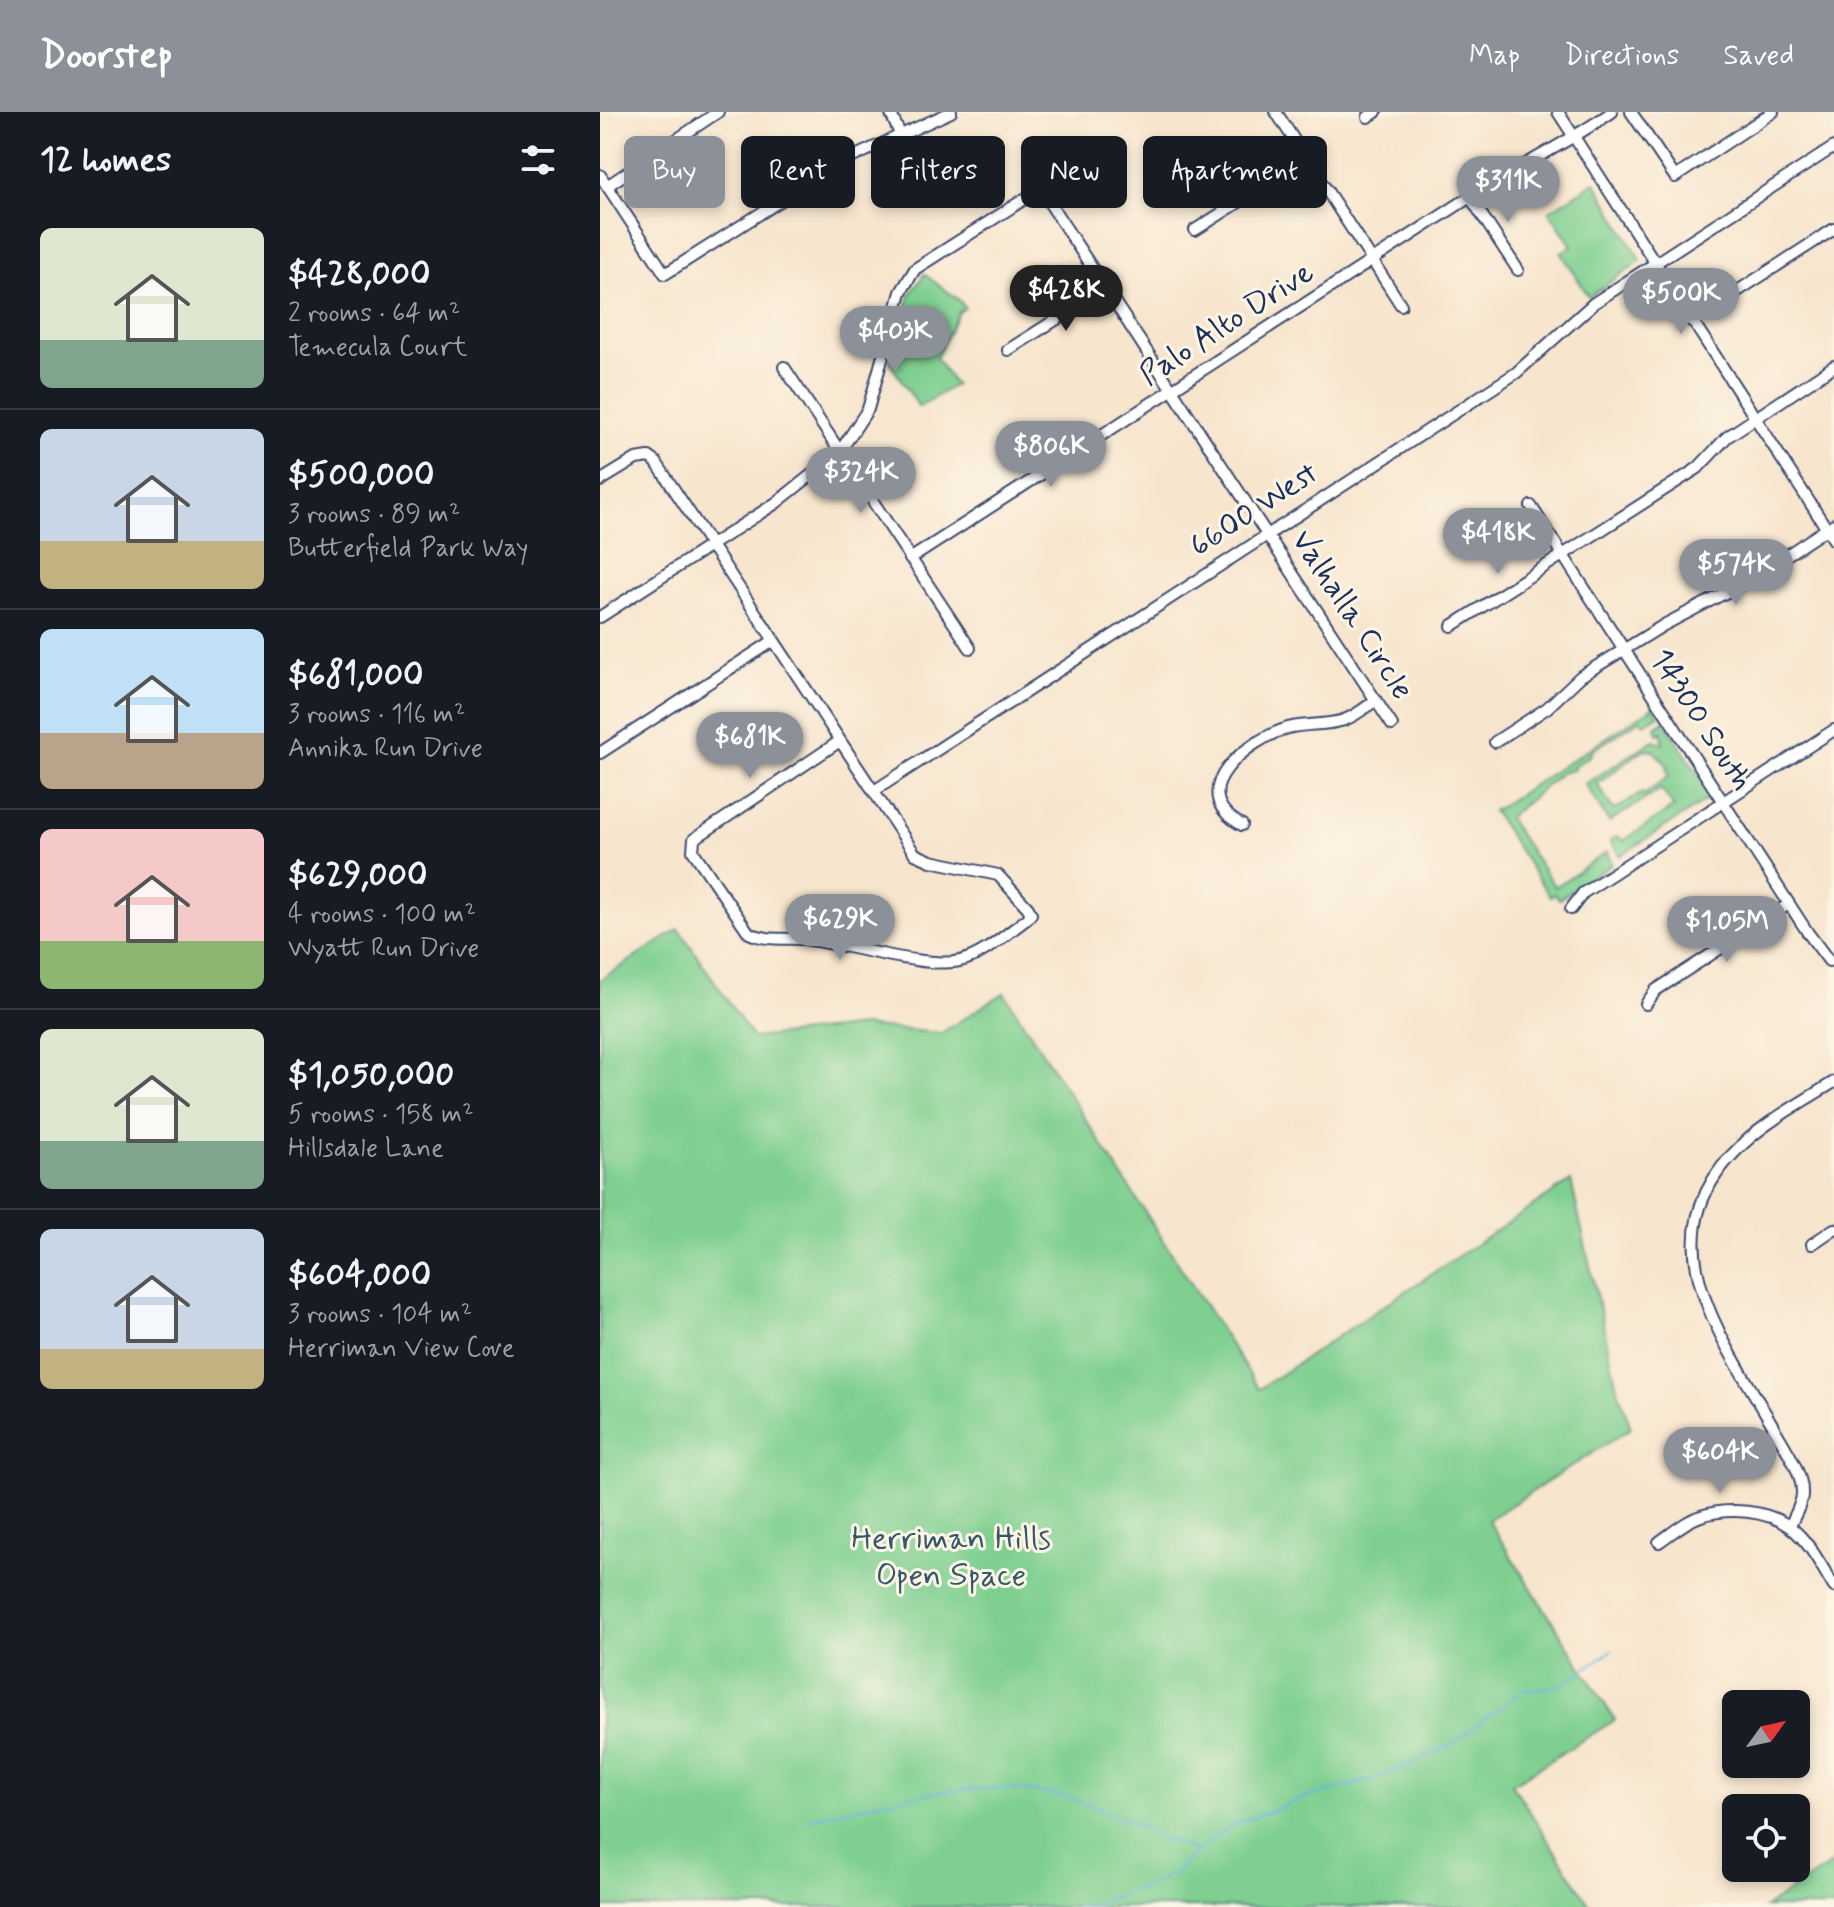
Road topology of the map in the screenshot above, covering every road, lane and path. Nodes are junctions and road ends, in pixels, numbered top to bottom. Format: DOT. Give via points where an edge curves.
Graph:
graph roads {
  1 [pos="718,112"];
  2 [pos="890,112"];
  3 [pos="951,112"];
  4 [pos="1276,112"];
  5 [pos="1558,112"];
  6 [pos="1612,112"];
  7 [pos="1631,112"];
  8 [pos="1773,112"];
  9 [pos="900,134"];
  10 [pos="1292,136"];
  11 [pos="1574,137"];
  12 [pos="1834,147"];
  13 [pos="600,175"];
  14 [pos="607,186"];
  15 [pos="1327,190"];
  16 [pos="1470,197"];
  17 [pos="1021,203"];
  18 [pos="1053,208"];
  19 [pos="1230,208"];
  20 [pos="1834,229"];
  21 [pos="1195,230"];
  22 [pos="1372,260"];
  23 [pos="1654,265"];
  24 [pos="1518,270"];
  25 [pos="1106,288"];
  26 [pos="1401,305"];
  27 [pos="1691,321"];
  28 [pos="1008,350"];
  29 [pos="1834,366"];
  30 [pos="784,367"];
  31 [pos="1172,390"];
  32 [pos="1754,419"];
  33 [pos="839,453"];
  34 [pos="600,481"];
  35 [pos="1531,506"];
  36 [pos="1830,527"];
  37 [pos="1268,532"];
  38 [pos="1834,540"];
  39 [pos="711,543"];
  40 [pos="1563,555"];
  41 [pos="910,559"];
  42 [pos="600,617"];
  43 [pos="1452,626"];
  44 [pos="773,641"];
  45 [pos="970,648"];
  46 [pos="1624,649"];
  47 [pos="1376,700"];
  48 [pos="1392,725"];
  49 [pos="1834,730"];
  50 [pos="840,741"];
  51 [pos="1495,742"];
  52 [pos="600,753"];
  53 [pos="874,791"];
  54 [pos="1723,802"];
  55 [pos="1242,825"];
  56 [pos="1789,904"];
  57 [pos="1571,909"];
  58 [pos="1829,961"];
  59 [pos="1646,1004"];
  60 [pos="1834,1082"];
  61 [pos="1834,1229"];
  62 [pos="1812,1244"];
  63 [pos="1790,1526"];
  64 [pos="1659,1542"];
  65 [pos="1834,1587"];
  1 -- 14 [label="street"];
  2 -- 9 [label="street"];
  3 -- 9 [label="street"];
  4 -- 10 [label="street"];
  5 -- 11 [label="street"];
  6 -- 11 [label="street, Palo Alto Drive"];
  7 -- 8 [label="street" via="1675,177"];
  9 -- 14 [label="street" via="795,190 665,274"];
  11 -- 16 [label="street, Palo Alto Drive"];
  11 -- 23 [label="street"];
  12 -- 23 [label="street, 6600 West"];
  13 -- 14 [label="street"];
  15 -- 22 [label="street"];
  16 -- 22 [label="street, Palo Alto Drive"];
  16 -- 24 [label="street"];
  17 -- 33 [label="street" via="915,269 901,292 868,409"];
  18 -- 25 [label="street, Valhalla Circle"];
  19 -- 21 [label="street"];
  20 -- 27 [label="street"];
  22 -- 26 [label="street"];
  22 -- 31 [label="street, Palo Alto Drive"];
  23 -- 27 [label="street"];
  23 -- 37 [label="street, 6600 West" via="1578,315 1516,373"];
  25 -- 28 [label="street"];
  25 -- 31 [label="street, Valhalla Circle"];
  27 -- 32 [label="street"];
  29 -- 32 [label="street"];
  30 -- 33 [label="street"];
  31 -- 37 [label="street, Valhalla Circle"];
  31 -- 41 [label="street, Palo Alto Drive"];
  32 -- 36 [label="street"];
  32 -- 40 [label="street" via="1727,437 1698,468"];
  33 -- 39 [label="street" via="776,503"];
  33 -- 41 [label="street"];
  34 -- 39 [label="street" via="649,457"];
  35 -- 40 [label="street, 14300 South"];
  36 -- 38 [label="street"];
  36 -- 46 [label="street" via="1746,582"];
  37 -- 47 [label="street, Valhalla Circle"];
  37 -- 53 [label="street, 6600 West"];
  39 -- 42 [label="street"];
  39 -- 44 [label="street"];
  40 -- 43 [label="street"];
  40 -- 46 [label="street, 14300 South"];
  41 -- 45 [label="street"];
  44 -- 50 [label="street"];
  44 -- 52 [label="street"];
  46 -- 51 [label="street"];
  46 -- 54 [label="street, 14300 South"];
  47 -- 48 [label="street, Valhalla Circle"];
  47 -- 55 [label="street" via="1344,720 1285,729 1226,766 1218,778 1218,793"];
  49 -- 54 [label="street"];
  50 -- 53 [label="street"];
  50 -- 53 [label="street" via="699,835 691,846 749,933 943,963 981,952 1031,914 998,875 915,854"];
  54 -- 56 [label="street, 14300 South"];
  54 -- 57 [label="street" via="1583,893"];
  56 -- 58 [label="street, 14300 South"];
  56 -- 59 [label="street" via="1656,990"];
  60 -- 63 [label="street" via="1767,1126 1725,1163 1698,1207 1693,1239 1705,1306 1793,1461 1803,1494"];
  61 -- 62 [label="street"];
  63 -- 64 [label="street" via="1734,1510 1698,1516"];
  63 -- 65 [label="street"];
}
